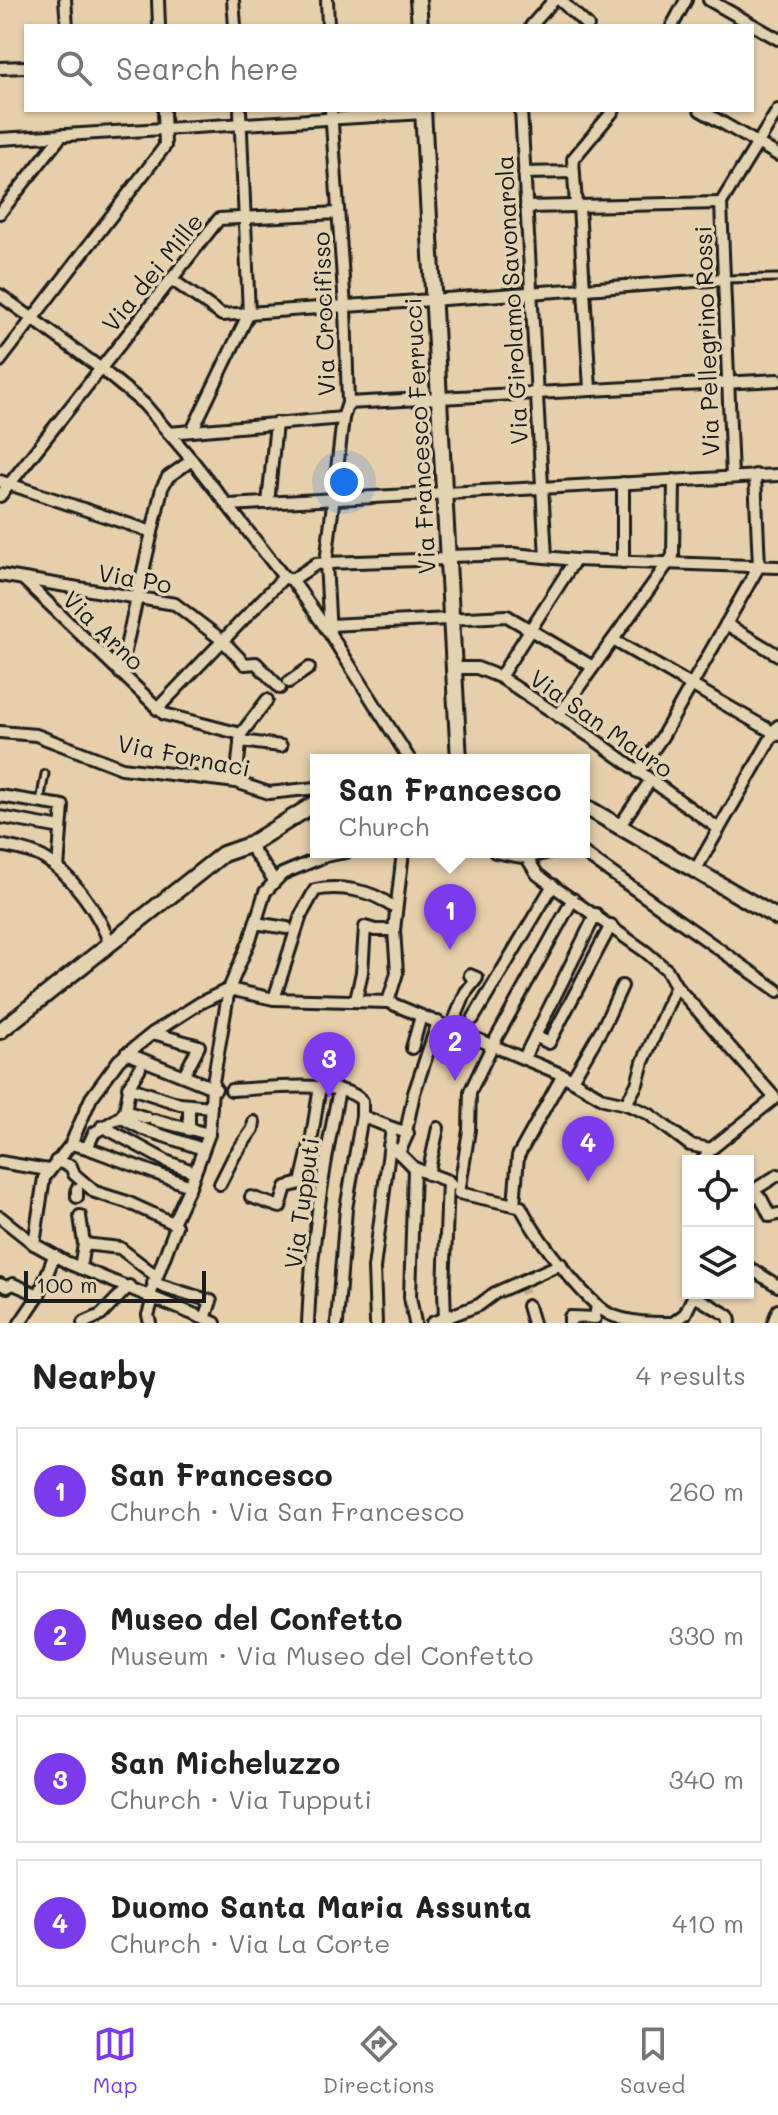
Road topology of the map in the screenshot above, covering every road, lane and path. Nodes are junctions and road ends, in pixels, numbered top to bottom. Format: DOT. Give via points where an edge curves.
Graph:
graph roads {
  1 [pos="65,0"];
  2 [pos="158,0"];
  3 [pos="233,0"];
  4 [pos="327,0"];
  5 [pos="557,0"];
  6 [pos="686,0"];
  7 [pos="709,0"];
  8 [pos="67,24"];
  9 [pos="159,24"];
  10 [pos="235,24"];
  11 [pos="328,24"];
  12 [pos="533,24"];
  13 [pos="586,24"];
  14 [pos="673,24"];
  15 [pos="751,24"];
  16 [pos="754,25"];
  17 [pos="778,39"];
  18 [pos="24,67"];
  19 [pos="0,68"];
  20 [pos="778,110"];
  21 [pos="164,112"];
  22 [pos="240,112"];
  23 [pos="393,112"];
  24 [pos="423,112"];
  25 [pos="521,112"];
  26 [pos="612,112"];
  27 [pos="703,112"];
  28 [pos="332,114"];
  29 [pos="240,124"];
  30 [pos="165,128"];
  31 [pos="62,135"];
  32 [pos="0,139"];
  33 [pos="758,144"];
  34 [pos="778,155"];
  35 [pos="573,172"];
  36 [pos="524,173"];
  37 [pos="721,203"];
  38 [pos="577,206"];
  39 [pos="526,207"];
  40 [pos="0,213"];
  41 [pos="338,213"];
  42 [pos="245,218"];
  43 [pos="778,278"];
  44 [pos="171,279"];
  45 [pos="724,279"];
  46 [pos="584,287"];
  47 [pos="532,294"];
  48 [pos="0,295"];
  49 [pos="434,301"];
  50 [pos="345,307"];
  51 [pos="249,313"];
  52 [pos="31,320"];
  53 [pos="0,361"];
  54 [pos="100,368"];
  55 [pos="778,380"];
  56 [pos="728,381"];
  57 [pos="590,389"];
  58 [pos="535,391"];
  59 [pos="439,396"];
  60 [pos="348,403"];
  61 [pos="343,418"];
  62 [pos="276,423"];
  63 [pos="192,431"];
  64 [pos="169,433"];
  65 [pos="192,460"];
  66 [pos="755,475"];
  67 [pos="778,475"];
  68 [pos="732,477"];
  69 [pos="674,480"];
  70 [pos="4,483"];
  71 [pos="623,483"];
  72 [pos="542,488"];
  73 [pos="444,493"];
  74 [pos="0,496"];
  75 [pos="332,500"];
  76 [pos="268,503"];
  77 [pos="228,505"];
  78 [pos="152,532"];
  79 [pos="448,557"];
  80 [pos="546,557"];
  81 [pos="575,560"];
  82 [pos="623,562"];
  83 [pos="326,563"];
  84 [pos="668,563"];
  85 [pos="759,566"];
  86 [pos="778,567"];
  87 [pos="0,575"];
  88 [pos="288,578"];
  89 [pos="24,580"];
  90 [pos="137,598"];
  91 [pos="451,618"];
  92 [pos="726,624"];
  93 [pos="531,629"];
  94 [pos="330,630"];
  95 [pos="222,640"];
  96 [pos="613,640"];
  97 [pos="778,655"];
  98 [pos="593,667"];
  99 [pos="309,668"];
  100 [pos="454,668"];
  101 [pos="120,673"];
  102 [pos="500,677"];
  103 [pos="691,684"];
  104 [pos="267,700"];
  105 [pos="157,709"];
  106 [pos="558,716"];
  107 [pos="777,731"];
  108 [pos="0,732"];
  109 [pos="241,737"];
  110 [pos="281,746"];
  111 [pos="406,754"];
  112 [pos="459,754"];
  113 [pos="638,772"];
  114 [pos="45,774"];
  115 [pos="650,781"];
  116 [pos="236,782"];
  117 [pos="310,789"];
  118 [pos="0,796"];
  119 [pos="40,803"];
  120 [pos="310,807"];
  121 [pos="590,810"];
  122 [pos="0,817"];
  123 [pos="619,827"];
  124 [pos="61,828"];
  125 [pos="719,829"];
  126 [pos="0,845"];
  127 [pos="249,845"];
  128 [pos="321,858"];
  129 [pos="402,858"];
  130 [pos="527,858"];
  131 [pos="590,858"];
  132 [pos="58,868"];
  133 [pos="696,869"];
  134 [pos="274,880"];
  135 [pos="553,885"];
  136 [pos="573,899"];
  137 [pos="390,905"];
  138 [pos="596,914"];
  139 [pos="778,918"];
  140 [pos="255,923"];
  141 [pos="611,925"];
  142 [pos="292,929"];
  143 [pos="394,930"];
  144 [pos="110,945"];
  145 [pos="470,975"];
  146 [pos="622,986"];
  147 [pos="676,986"];
  148 [pos="229,989"];
  149 [pos="778,991"];
  150 [pos="274,999"];
  151 [pos="356,1000"];
  152 [pos="388,1002"];
  153 [pos="421,1016"];
  154 [pos="473,1019"];
  155 [pos="438,1022"];
  156 [pos="451,1028"];
  157 [pos="0,1031"];
  158 [pos="153,1033"];
  159 [pos="535,1036"];
  160 [pos="493,1044"];
  161 [pos="412,1048"];
  162 [pos="126,1053"];
  163 [pos="524,1058"];
  164 [pos="142,1064"];
  165 [pos="184,1075"];
  166 [pos="568,1078"];
  167 [pos="130,1084"];
  168 [pos="320,1086"];
  169 [pos="214,1088"];
  170 [pos="231,1090"];
  171 [pos="339,1090"];
  172 [pos="776,1096"];
  173 [pos="626,1104"];
  174 [pos="189,1105"];
  175 [pos="211,1107"];
  176 [pos="123,1114"];
  177 [pos="362,1116"];
  178 [pos="254,1122"];
  179 [pos="102,1126"];
  180 [pos="173,1126"];
  181 [pos="392,1128"];
  182 [pos="438,1128"];
  183 [pos="189,1130"];
  184 [pos="406,1132"];
  185 [pos="209,1134"];
  186 [pos="169,1138"];
  187 [pos="71,1144"];
  188 [pos="389,1145"];
  189 [pos="87,1148"];
  190 [pos="203,1149"];
  191 [pos="711,1149"];
  192 [pos="399,1153"];
  193 [pos="706,1155"];
  194 [pos="0,1162"];
  195 [pos="52,1166"];
  196 [pos="305,1168"];
  197 [pos="414,1168"];
  198 [pos="322,1171"];
  199 [pos="195,1172"];
  200 [pos="428,1174"];
  201 [pos="778,1175"];
  202 [pos="448,1181"];
  203 [pos="220,1184"];
  204 [pos="190,1186"];
  205 [pos="754,1190"];
  206 [pos="459,1193"];
  207 [pos="754,1195"];
  208 [pos="251,1197"];
  209 [pos="514,1205"];
  210 [pos="778,1214"];
  211 [pos="80,1216"];
  212 [pos="0,1217"];
  213 [pos="173,1223"];
  214 [pos="34,1244"];
  215 [pos="84,1244"];
  216 [pos="54,1256"];
  217 [pos="561,1264"];
  218 [pos="80,1268"];
  219 [pos="754,1271"];
  220 [pos="154,1279"];
  221 [pos="0,1284"];
  222 [pos="129,1286"];
  223 [pos="778,1286"];
  224 [pos="39,1295"];
  225 [pos="151,1298"];
  226 [pos="692,1299"];
  227 [pos="702,1299"];
  228 [pos="597,1305"];
  229 [pos="528,1306"];
  230 [pos="778,1310"];
  231 [pos="445,1318"];
  232 [pos="210,1321"];
  233 [pos="20,1323"];
  234 [pos="83,1323"];
  235 [pos="150,1323"];
  236 [pos="308,1323"];
  237 [pos="337,1323"];
  238 [pos="376,1323"];
  239 [pos="415,1323"];
  240 [pos="432,1323"];
  241 [pos="533,1323"];
  242 [pos="570,1323"];
  243 [pos="646,1323"];
  244 [pos="672,1323"];
  245 [pos="732,1323"];
  246 [pos="773,1323"];
  1 -- 8 [label="street"];
  2 -- 9 [label="street"];
  3 -- 10 [label="street"];
  4 -- 11 [label="street"];
  5 -- 12 [label="street"];
  5 -- 13 [label="street"];
  6 -- 14 [label="street"];
  7 -- 15 [label="street"];
  16 -- 17 [label="street"];
  18 -- 19 [label="street"];
  20 -- 33 [label="street"];
  21 -- 30 [label="street"];
  22 -- 29 [label="street"];
  23 -- 28 [label="street"];
  24 -- 49 [label="street, Via Francesco Ferrucci"];
  25 -- 36 [label="street, Via Girolamo Savonarola"];
  26 -- 35 [label="street" via="577,152"];
  27 -- 33 [label="street"];
  28 -- 29 [label="street"];
  28 -- 41 [label="street, Via Crocifisso"];
  29 -- 30 [label="street"];
  29 -- 42 [label="street"];
  30 -- 31 [label="street"];
  30 -- 52 [label="street" via="165,146"];
  31 -- 32 [label="street"];
  31 -- 40 [label="street"];
  33 -- 34 [label="street"];
  33 -- 37 [label="street"];
  35 -- 36 [label="street"];
  35 -- 38 [label="street"];
  36 -- 39 [label="street, Via Girolamo Savonarola"];
  37 -- 38 [label="street"];
  37 -- 45 [label="street, Via Pellegrino Rossi"];
  38 -- 39 [label="street"];
  38 -- 46 [label="street"];
  39 -- 47 [label="street, Via Girolamo Savonarola"];
  41 -- 42 [label="street, Via dei Mille"];
  41 -- 50 [label="street, Via Crocifisso"];
  42 -- 44 [label="street, Via dei Mille" via="219,219"];
  42 -- 51 [label="street"];
  43 -- 45 [label="lane"];
  44 -- 51 [label="street" via="222,315"];
  44 -- 54 [label="street, Via dei Mille"];
  45 -- 46 [label="street"];
  45 -- 56 [label="street, Via Pellegrino Rossi"];
  46 -- 47 [label="street"];
  46 -- 57 [label="street"];
  47 -- 49 [label="street"];
  47 -- 58 [label="street, Via Girolamo Savonarola"];
  48 -- 52 [label="street"];
  49 -- 50 [label="street"];
  49 -- 59 [label="street, Via Francesco Ferrucci"];
  50 -- 51 [label="street"];
  50 -- 60 [label="street, Via Crocifisso"];
  51 -- 63 [label="street"];
  52 -- 53 [label="street"];
  52 -- 54 [label="street"];
  54 -- 64 [label="street"];
  54 -- 70 [label="street, Via dei Mille"];
  55 -- 56 [label="street"];
  56 -- 57 [label="street"];
  56 -- 68 [label="street, Via Pellegrino Rossi"];
  57 -- 58 [label="street"];
  58 -- 59 [label="street"];
  58 -- 72 [label="street, Via Girolamo Savonarola"];
  59 -- 60 [label="street"];
  59 -- 73 [label="street, Via Francesco Ferrucci"];
  60 -- 61 [label="street, Via Crocifisso"];
  61 -- 62 [label="street"];
  61 -- 75 [label="street, Via Crocifisso"];
  62 -- 63 [label="street"];
  62 -- 76 [label="street"];
  63 -- 64 [label="street"];
  64 -- 65 [label="street"];
  65 -- 77 [label="street"];
  65 -- 78 [label="street" via="168,477"];
  66 -- 67 [label="street"];
  66 -- 68 [label="street"];
  66 -- 85 [label="street"];
  68 -- 69 [label="street"];
  69 -- 71 [label="street"];
  69 -- 84 [label="street" via="673,556"];
  70 -- 74 [label="street, Via dei Mille"];
  70 -- 78 [label="street"];
  71 -- 72 [label="street"];
  71 -- 82 [label="street"];
  72 -- 73 [label="street"];
  72 -- 80 [label="street, Via Girolamo Savonarola"];
  73 -- 75 [label="street"];
  73 -- 79 [label="street, Via Francesco Ferrucci"];
  75 -- 76 [label="street"];
  75 -- 83 [label="street, Via Crocifisso"];
  76 -- 77 [label="street"];
  77 -- 88 [label="street"];
  78 -- 90 [label="street"];
  79 -- 80 [label="street"];
  79 -- 83 [label="street"];
  79 -- 91 [label="street, Via Francesco Ferrucci"];
  80 -- 81 [label="street"];
  81 -- 82 [label="street"];
  81 -- 93 [label="street"];
  82 -- 84 [label="street"];
  83 -- 88 [label="street"];
  83 -- 94 [label="street, Via Crocifisso"];
  84 -- 85 [label="street"];
  84 -- 96 [label="street"];
  85 -- 86 [label="street"];
  85 -- 92 [label="street"];
  87 -- 89 [label="street, Via Po"];
  88 -- 94 [label="street"];
  88 -- 95 [label="street"];
  89 -- 90 [label="street, Via Po"];
  89 -- 101 [label="street, Via Arno"];
  90 -- 95 [label="street, Via Po" via="175,604"];
  90 -- 101 [label="street"];
  91 -- 93 [label="street" via="507,616"];
  91 -- 94 [label="street"];
  91 -- 100 [label="street, Via Francesco Ferrucci"];
  92 -- 97 [label="street"];
  92 -- 103 [label="street"];
  93 -- 98 [label="street"];
  93 -- 102 [label="street"];
  94 -- 111 [label="street"];
  95 -- 99 [label="street, Via Po" via="245,664 256,663 284,685"];
  95 -- 105 [label="street"];
  96 -- 98 [label="street"];
  96 -- 103 [label="street"];
  98 -- 106 [label="street"];
  100 -- 102 [label="street, Via San Mauro" via="477,668"];
  100 -- 112 [label="street, Via Francesco Ferrucci"];
  101 -- 105 [label="street, Via Arno"];
  102 -- 106 [label="street, Via San Mauro"];
  103 -- 107 [label="street"];
  103 -- 113 [label="street"];
  104 -- 109 [label="street"];
  105 -- 109 [label="street"];
  106 -- 113 [label="street, Via San Mauro"];
  107 -- 125 [label="street"];
  108 -- 116 [label="street, Via Fornaci" via="36,735 122,768"];
  109 -- 110 [label="street"];
  109 -- 116 [label="street"];
  113 -- 115 [label="street, Via San Mauro"];
  114 -- 119 [label="lane"];
  115 -- 123 [label="street"];
  115 -- 125 [label="street, Via San Mauro"];
  116 -- 117 [label="street, Via Fornaci" via="269,793"];
  118 -- 119 [label="street"];
  119 -- 124 [label="street" via="63,806"];
  120 -- 127 [label="street"];
  121 -- 123 [label="street"];
  122 -- 124 [label="street"];
  123 -- 133 [label="street"];
  124 -- 132 [label="street"];
  125 -- 133 [label="street"];
  126 -- 132 [label="street" via="29,851"];
  127 -- 134 [label="street"];
  127 -- 144 [label="street" via="223,854"];
  128 -- 134 [label="street"];
  129 -- 143 [label="street"];
  130 -- 135 [label="street"];
  131 -- 149 [label="street"];
  132 -- 144 [label="street" via="94,909"];
  133 -- 139 [label="street"];
  134 -- 140 [label="street"];
  135 -- 136 [label="street"];
  135 -- 154 [label="street"];
  136 -- 138 [label="street"];
  136 -- 160 [label="street"];
  137 -- 142 [label="street" via="352,889 322,888 315,890"];
  138 -- 141 [label="street"];
  138 -- 159 [label="street"];
  140 -- 142 [label="street"];
  140 -- 148 [label="street"];
  141 -- 147 [label="street" via="667,970"];
  141 -- 159 [label="street" via="549,1043"];
  142 -- 150 [label="street"];
  143 -- 151 [label="street" via="365,927"];
  143 -- 152 [label="street" via="397,973"];
  144 -- 157 [label="street"];
  145 -- 156 [label="street" via="477,978"];
  146 -- 166 [label="street" via="605,1023"];
  147 -- 172 [label="street"];
  147 -- 173 [label="street"];
  148 -- 150 [label="street"];
  148 -- 158 [label="street"];
  148 -- 169 [label="street"];
  150 -- 151 [label="street"];
  151 -- 152 [label="street"];
  152 -- 153 [label="street"];
  153 -- 155 [label="street"];
  153 -- 161 [label="street"];
  155 -- 156 [label="street"];
  155 -- 184 [label="street"];
  156 -- 160 [label="street"];
  158 -- 162 [label="street"];
  158 -- 165 [label="street" via="199,1046"];
  159 -- 163 [label="street"];
  160 -- 163 [label="street"];
  160 -- 206 [label="street" via="470,1092"];
  162 -- 164 [label="street"];
  162 -- 187 [label="street" via="91,1098"];
  163 -- 166 [label="street"];
  164 -- 165 [label="street"];
  164 -- 167 [label="street"];
  165 -- 169 [label="street"];
  166 -- 173 [label="street" via="604,1099"];
  166 -- 209 [label="street" via="518,1156"];
  167 -- 174 [label="street"];
  167 -- 176 [label="street"];
  168 -- 170 [label="street"];
  168 -- 171 [label="street"];
  168 -- 196 [label="street"];
  169 -- 175 [label="street"];
  171 -- 177 [label="street" via="362,1101"];
  171 -- 198 [label="street, Via Tupputi"];
  172 -- 191 [label="street"];
  173 -- 191 [label="street" via="690,1145"];
  174 -- 175 [label="street"];
  174 -- 183 [label="street"];
  175 -- 185 [label="street"];
  176 -- 179 [label="street"];
  176 -- 180 [label="street"];
  176 -- 186 [label="street" via="143,1129"];
  177 -- 181 [label="street"];
  177 -- 237 [label="street" via="346,1209"];
  178 -- 203 [label="street"];
  179 -- 189 [label="street"];
  179 -- 199 [label="street"];
  180 -- 183 [label="street"];
  180 -- 186 [label="street"];
  181 -- 184 [label="street"];
  181 -- 188 [label="street"];
  182 -- 200 [label="street"];
  183 -- 185 [label="street"];
  184 -- 192 [label="street"];
  185 -- 190 [label="street"];
  186 -- 190 [label="street"];
  187 -- 189 [label="street"];
  187 -- 195 [label="street"];
  188 -- 192 [label="street"];
  188 -- 238 [label="street" via="374,1268"];
  189 -- 204 [label="street"];
  190 -- 199 [label="street"];
  191 -- 193 [label="street"];
  192 -- 197 [label="street"];
  194 -- 195 [label="street"];
  195 -- 213 [label="street" via="71,1166 76,1185"];
  195 -- 214 [label="street" via="39,1198"];
  196 -- 198 [label="street"];
  196 -- 208 [label="street" via="301,1183 286,1187 280,1207"];
  197 -- 200 [label="street"];
  197 -- 239 [label="street" via="410,1297"];
  198 -- 236 [label="street, Via Tupputi"];
  199 -- 204 [label="street"];
  200 -- 202 [label="street"];
  201 -- 205 [label="street"];
  202 -- 206 [label="street"];
  202 -- 231 [label="street"];
  204 -- 213 [label="street"];
  206 -- 209 [label="street"];
  207 -- 210 [label="street" via="770,1216"];
  209 -- 217 [label="street" via="521,1207"];
  211 -- 215 [label="street"];
  212 -- 214 [label="street"];
  213 -- 220 [label="street"];
  214 -- 216 [label="street"];
  215 -- 218 [label="street"];
  215 -- 220 [label="street" via="120,1248"];
  216 -- 218 [label="street"];
  216 -- 224 [label="street"];
  217 -- 228 [label="street"];
  217 -- 231 [label="street"];
  218 -- 222 [label="street"];
  219 -- 223 [label="street"];
  220 -- 225 [label="street"];
  220 -- 232 [label="street" via="211,1301"];
  221 -- 224 [label="street"];
  222 -- 225 [label="street"];
  222 -- 234 [label="street" via="98,1319"];
  224 -- 233 [label="street"];
  225 -- 232 [label="street"];
  225 -- 235 [label="street"];
  226 -- 244 [label="street" via="685,1314"];
  227 -- 245 [label="street"];
  228 -- 242 [label="street" via="595,1318 570,1317"];
  228 -- 243 [label="street" via="619,1318"];
  229 -- 241 [label="street"];
  230 -- 246 [label="street"];
  231 -- 240 [label="street"];
  243 -- 244 [label="street"];
}
